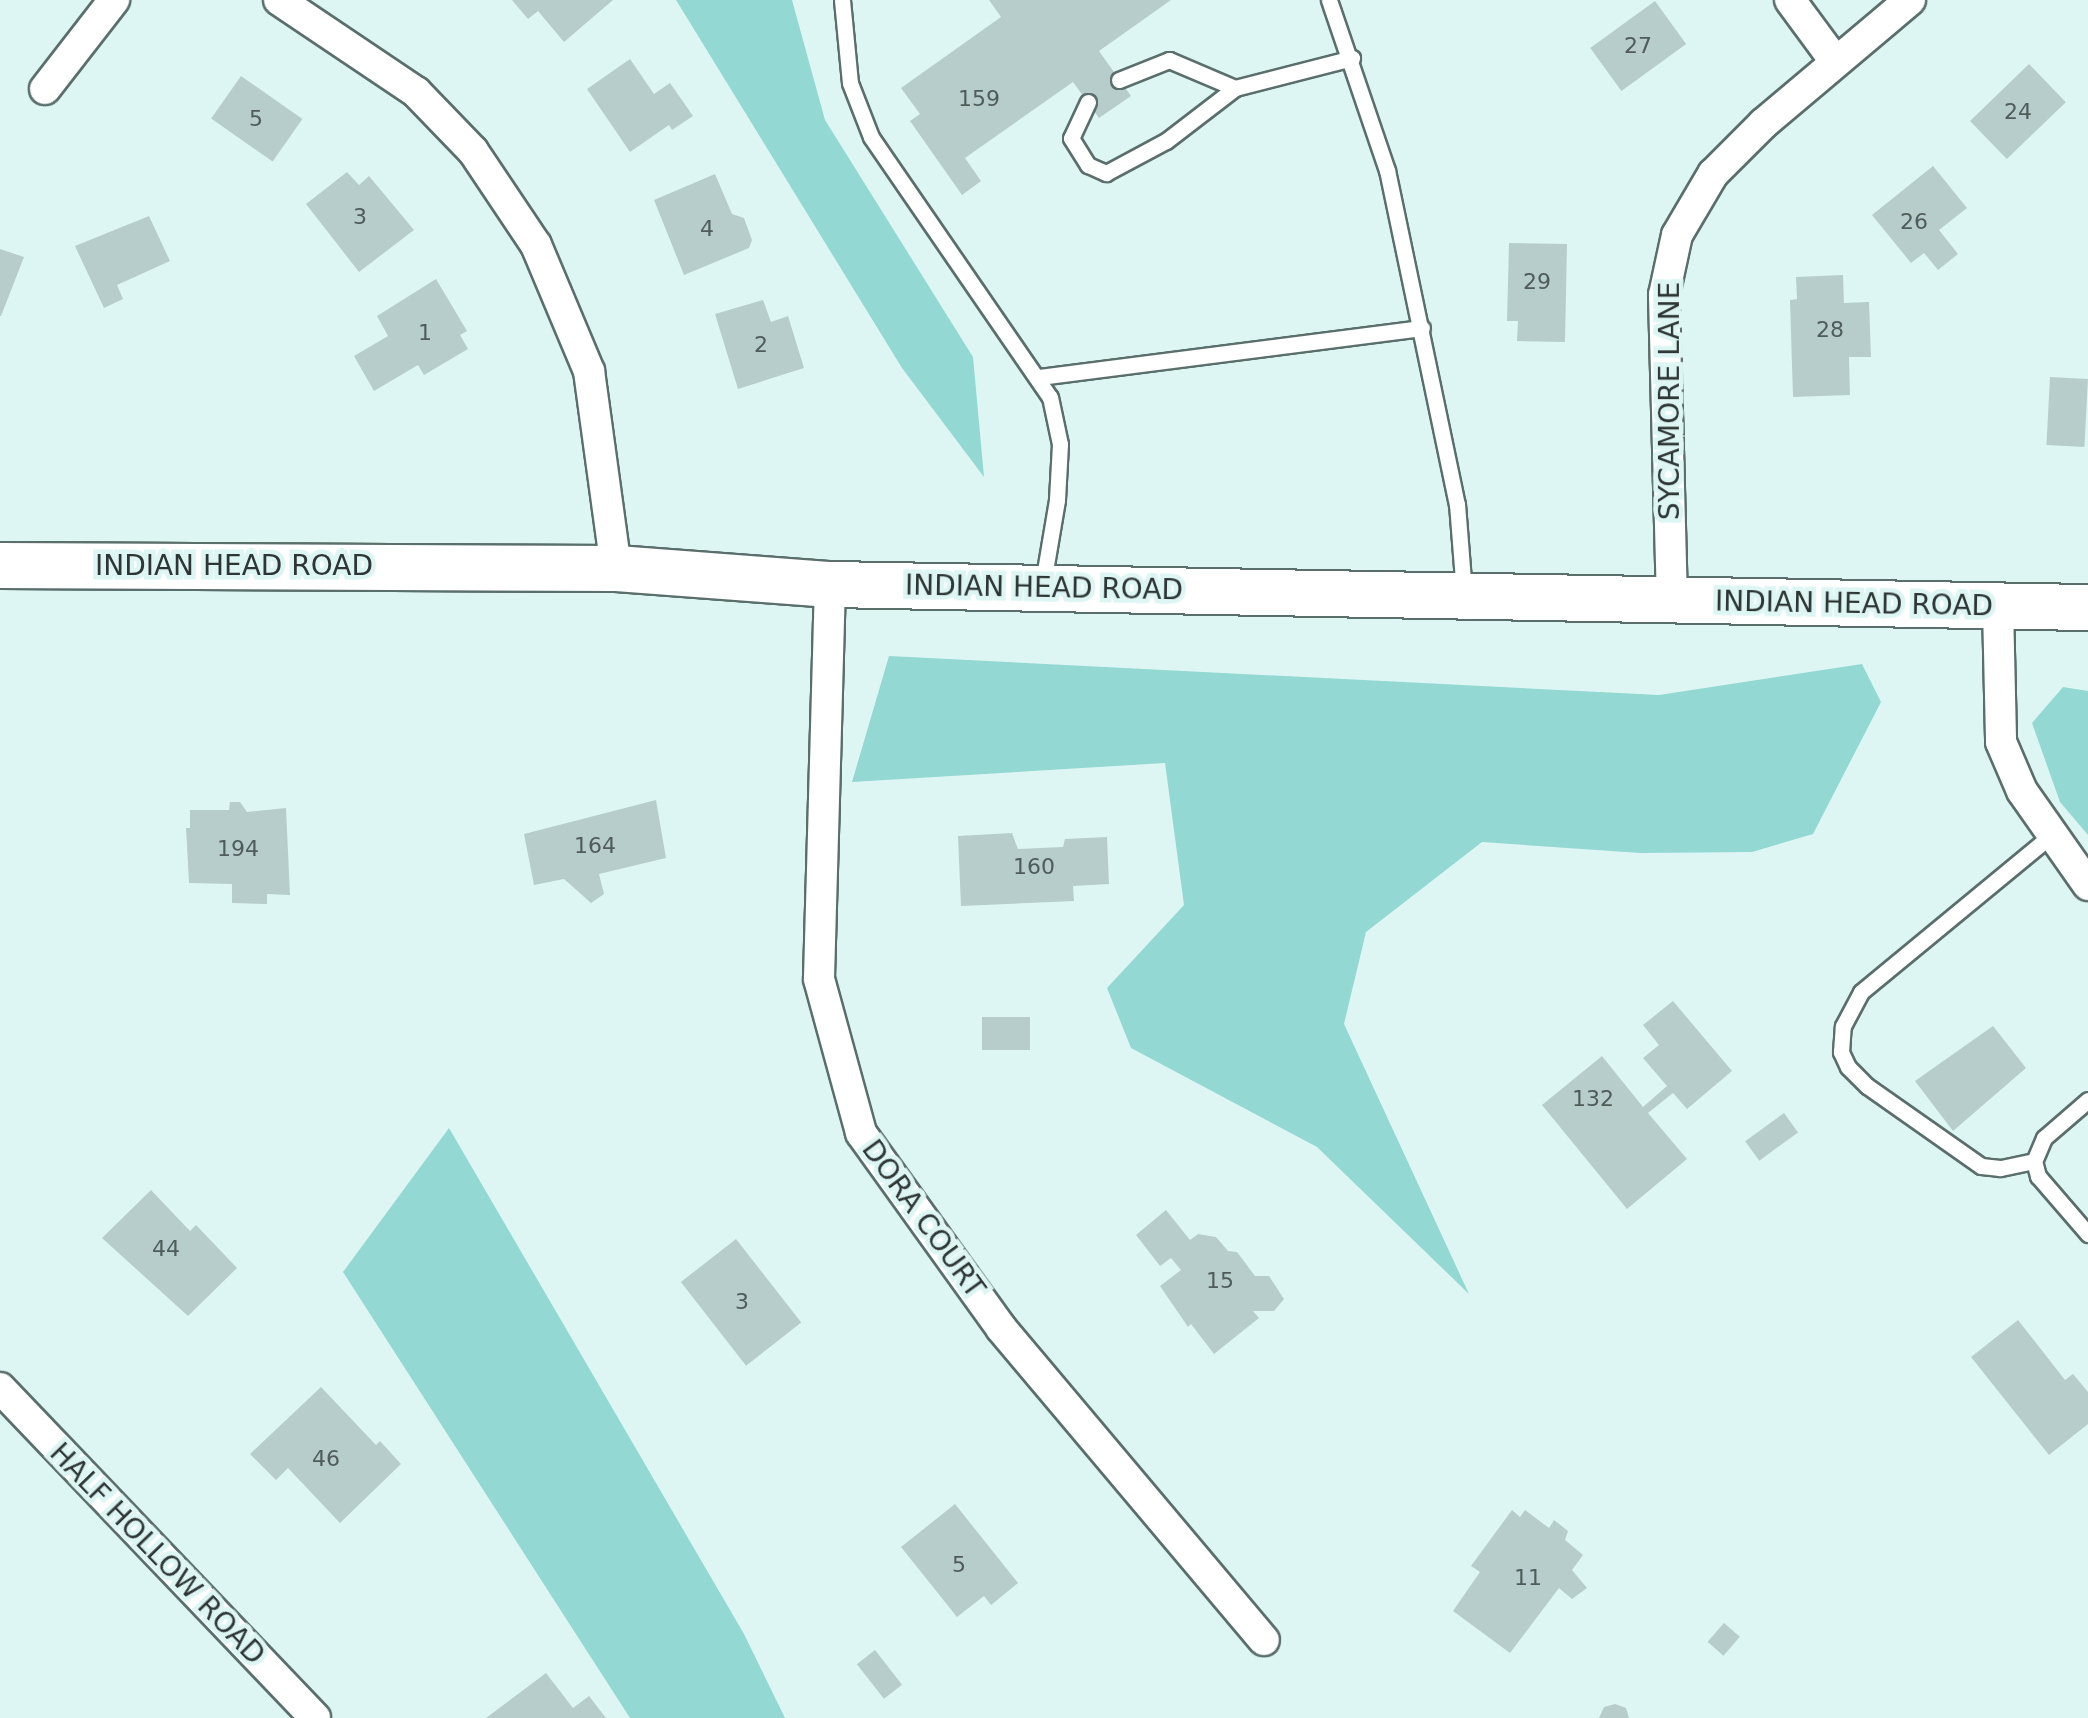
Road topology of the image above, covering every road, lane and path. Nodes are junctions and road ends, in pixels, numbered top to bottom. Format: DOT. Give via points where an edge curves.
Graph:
graph roads {
  1 [pos="114,0"];
  2 [pos="279,0"];
  3 [pos="842,0"];
  4 [pos="1329,0"];
  5 [pos="1790,0"];
  6 [pos="1910,0"];
  7 [pos="1352,58"];
  8 [pos="1834,61"];
  9 [pos="1119,80"];
  10 [pos="45,88"];
  11 [pos="1235,88"];
  12 [pos="1088,102"];
  13 [pos="1422,328"];
  14 [pos="1040,377"];
  15 [pos="0,565"];
  16 [pos="616,568"];
  17 [pos="830,584"];
  18 [pos="1042,588"];
  19 [pos="1465,597"];
  20 [pos="1672,602"];
  21 [pos="1998,607"];
  22 [pos="2088,607"];
  23 [pos="2050,836"];
  24 [pos="2088,885"];
  25 [pos="2088,1100"];
  26 [pos="2034,1160"];
  27 [pos="2088,1234"];
  28 [pos="0,1388"];
  29 [pos="1264,1640"];
  30 [pos="315,1718"];
  1 -- 10 [label="street"];
  2 -- 16 [label="street" via="416,92 473,151 536,245 589,371"];
  3 -- 14 [label="lane" via="850,83 871,137"];
  4 -- 7 [label="lane"];
  5 -- 8 [label="street"];
  6 -- 8 [label="street, SYCAMORE LANE"];
  7 -- 11 [label="lane"];
  7 -- 13 [label="lane" via="1387,170"];
  8 -- 20 [label="street, SYCAMORE LANE" via="1714,174 1677,235 1664,296"];
  9 -- 11 [label="lane" via="1169,60"];
  11 -- 12 [label="lane" via="1166,141 1106,173 1088,165 1071,138"];
  13 -- 14 [label="lane"];
  13 -- 19 [label="lane" via="1457,504"];
  14 -- 18 [label="lane" via="1060,444"];
  15 -- 16 [label="main road, INDIAN HEAD ROAD"];
  16 -- 17 [label="main road, INDIAN HEAD ROAD"];
  17 -- 18 [label="main road, INDIAN HEAD ROAD"];
  17 -- 29 [label="street, DORA COURT" via="819,980 861,1133 1001,1328"];
  18 -- 19 [label="main road, INDIAN HEAD ROAD"];
  19 -- 20 [label="main road, INDIAN HEAD ROAD"];
  20 -- 21 [label="main road, INDIAN HEAD ROAD"];
  21 -- 22 [label="main road, INDIAN HEAD ROAD"];
  21 -- 23 [label="street" via="2000,742"];
  23 -- 24 [label="street"];
  23 -- 26 [label="lane" via="1861,992 1843,1026 1841,1052 1867,1086 1980,1166"];
  25 -- 26 [label="lane" via="2044,1138"];
  26 -- 27 [label="lane" via="2038,1176"];
  28 -- 30 [label="street, HALF HOLLOW ROAD"];
}
